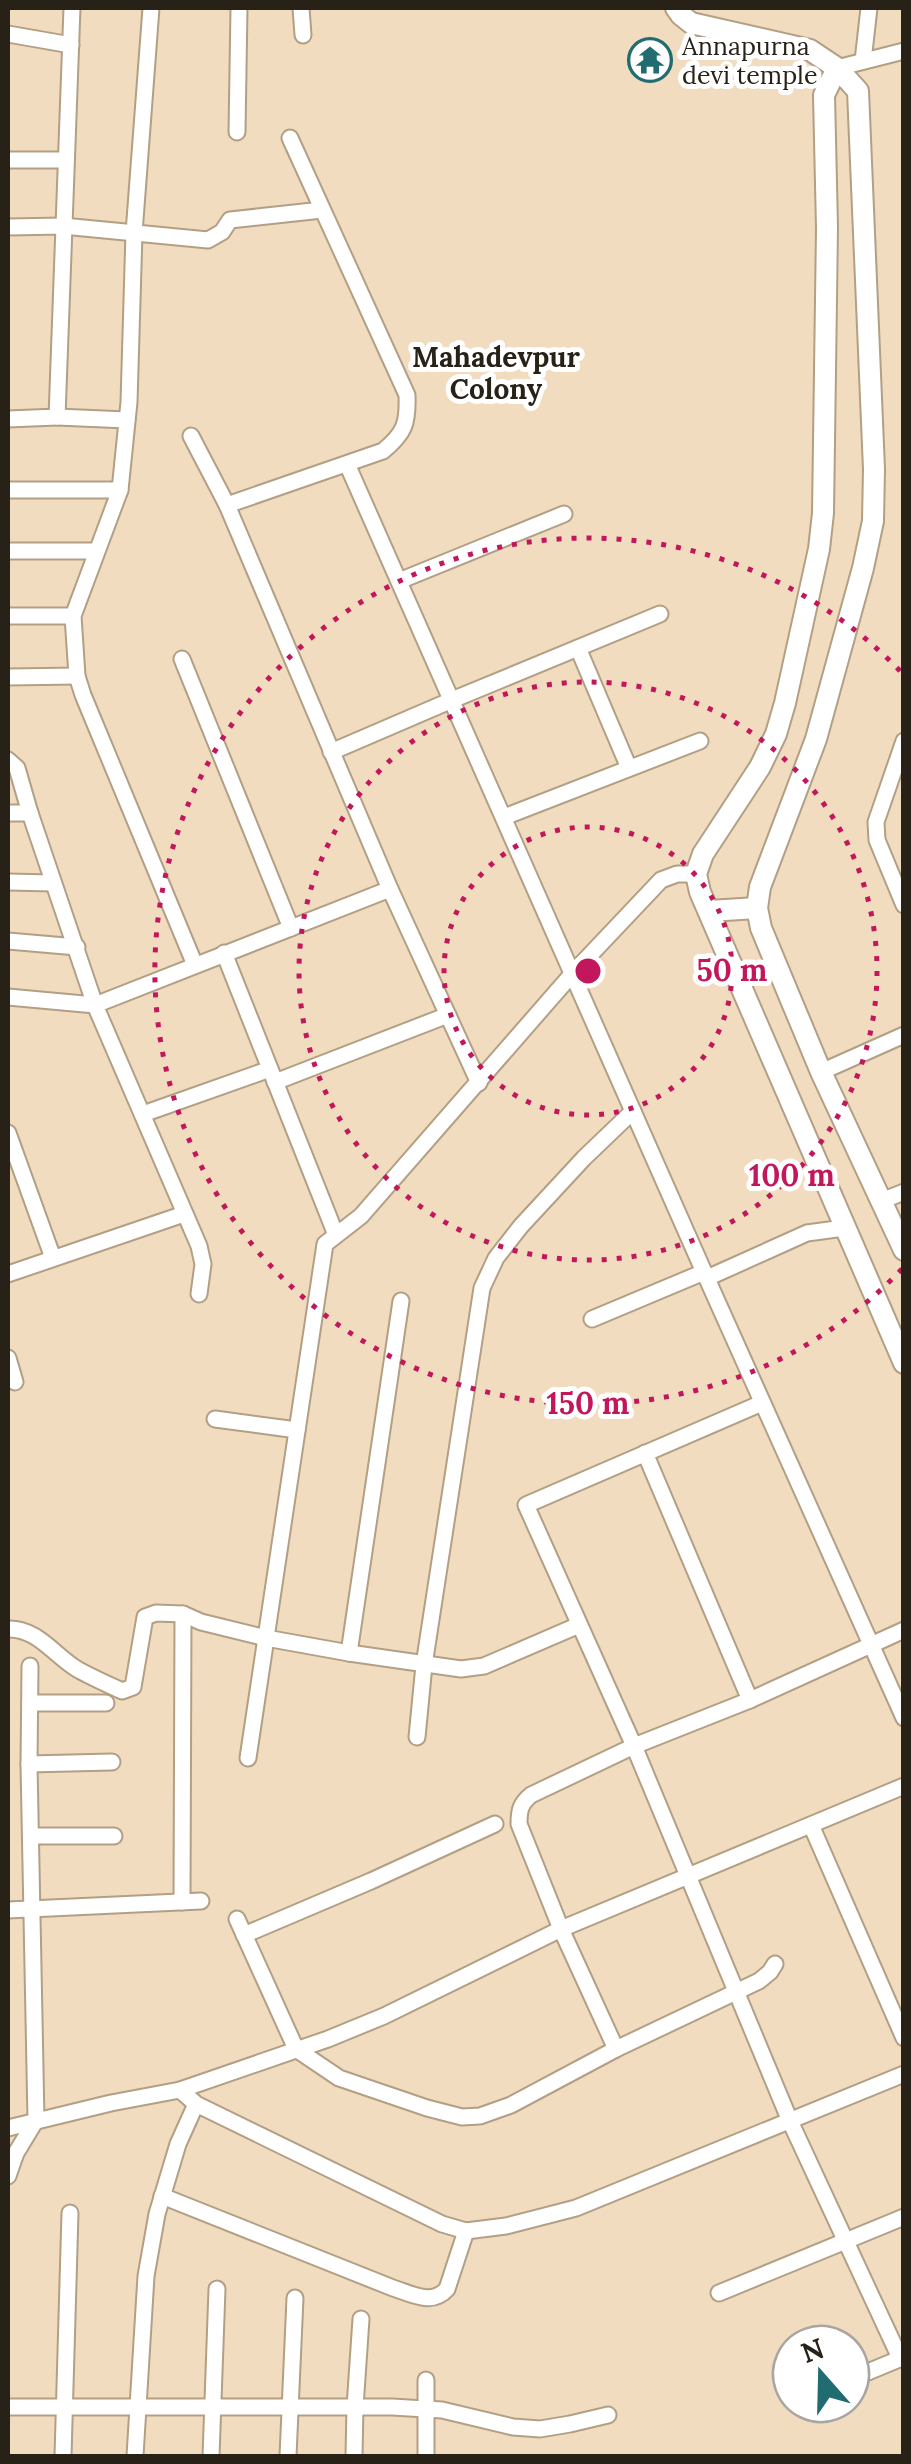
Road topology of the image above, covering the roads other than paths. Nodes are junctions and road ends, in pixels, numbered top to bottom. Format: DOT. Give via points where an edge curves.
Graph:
graph roads {
  1 [pos="72,8"];
  2 [pos="151,8"];
  3 [pos="238,8"];
  4 [pos="302,8"];
  5 [pos="676,8"];
  6 [pos="869,8"];
  7 [pos="8,34"];
  8 [pos="304,36"];
  9 [pos="71,45"];
  10 [pos="904,51"];
  11 [pos="863,60"];
  12 [pos="837,68"];
  13 [pos="237,132"];
  14 [pos="290,138"];
  15 [pos="8,160"];
  16 [pos="66,160"];
  17 [pos="322,210"];
  18 [pos="63,226"];
  19 [pos="8,227"];
  20 [pos="134,234"];
  21 [pos="56,416"];
  22 [pos="8,419"];
  23 [pos="127,420"];
  24 [pos="192,436"];
  25 [pos="347,464"];
  26 [pos="8,490"];
  27 [pos="120,490"];
  28 [pos="227,505"];
  29 [pos="564,514"];
  30 [pos="96,550"];
  31 [pos="8,551"];
  32 [pos="400,582"];
  33 [pos="660,614"];
  34 [pos="8,616"];
  35 [pos="72,616"];
  36 [pos="578,648"];
  37 [pos="182,659"];
  38 [pos="77,676"];
  39 [pos="8,677"];
  40 [pos="452,700"];
  41 [pos="700,741"];
  42 [pos="904,741"];
  43 [pos="332,752"];
  44 [pos="8,760"];
  45 [pos="629,768"];
  46 [pos="8,813"];
  47 [pos="30,813"];
  48 [pos="504,817"];
  49 [pos="696,874"];
  50 [pos="8,882"];
  51 [pos="53,883"];
  52 [pos="390,889"];
  53 [pos="904,904"];
  54 [pos="757,908"];
  55 [pos="710,911"];
  56 [pos="290,928"];
  57 [pos="8,942"];
  58 [pos="77,947"];
  59 [pos="224,953"];
  60 [pos="195,965"];
  61 [pos="573,973"];
  62 [pos="8,997"];
  63 [pos="96,1004"];
  64 [pos="448,1015"];
  65 [pos="904,1035"];
  66 [pos="820,1072"];
  67 [pos="273,1076"];
  68 [pos="479,1082"];
  69 [pos="633,1110"];
  70 [pos="143,1114"];
  71 [pos="8,1133"];
  72 [pos="904,1192"];
  73 [pos="881,1201"];
  74 [pos="184,1214"];
  75 [pos="844,1228"];
  76 [pos="336,1234"];
  77 [pos="904,1250"];
  78 [pos="53,1258"];
  79 [pos="8,1274"];
  80 [pos="705,1275"];
  81 [pos="198,1294"];
  82 [pos="401,1301"];
  83 [pos="592,1320"];
  84 [pos="8,1358"];
  85 [pos="904,1363"];
  86 [pos="15,1382"];
  87 [pos="762,1402"];
  88 [pos="214,1419"];
  89 [pos="298,1430"];
  90 [pos="646,1453"];
  91 [pos="183,1614"];
  92 [pos="579,1625"];
  93 [pos="8,1630"];
  94 [pos="904,1630"];
  95 [pos="266,1638"];
  96 [pos="870,1644"];
  97 [pos="349,1653"];
  98 [pos="424,1664"];
  99 [pos="30,1666"];
  100 [pos="750,1700"];
  101 [pos="30,1703"];
  102 [pos="106,1703"];
  103 [pos="904,1718"];
  104 [pos="417,1737"];
  105 [pos="634,1746"];
  106 [pos="248,1758"];
  107 [pos="112,1762"];
  108 [pos="29,1764"];
  109 [pos="904,1786"];
  110 [pos="495,1824"];
  111 [pos="810,1825"];
  112 [pos="31,1836"];
  113 [pos="114,1836"];
  114 [pos="688,1876"];
  115 [pos="201,1901"];
  116 [pos="182,1902"];
  117 [pos="8,1910"];
  118 [pos="32,1910"];
  119 [pos="561,1929"];
  120 [pos="774,1964"];
  121 [pos="738,1992"];
  122 [pos="904,2038"];
  123 [pos="296,2049"];
  124 [pos="616,2049"];
  125 [pos="904,2074"];
  126 [pos="180,2090"];
  127 [pos="196,2104"];
  128 [pos="36,2120"];
  129 [pos="790,2121"];
  130 [pos="8,2128"];
  131 [pos="8,2176"];
  132 [pos="162,2196"];
  133 [pos="70,2214"];
  134 [pos="904,2216"];
  135 [pos="466,2231"];
  136 [pos="846,2242"];
  137 [pos="218,2289"];
  138 [pos="719,2294"];
  139 [pos="295,2298"];
  140 [pos="362,2319"];
  141 [pos="902,2358"];
  142 [pos="871,2371"];
  143 [pos="426,2380"];
  144 [pos="8,2407"];
  145 [pos="64,2408"];
  146 [pos="212,2408"];
  147 [pos="290,2408"];
  148 [pos="355,2408"];
  149 [pos="136,2409"];
  150 [pos="426,2409"];
  151 [pos="608,2415"];
  152 [pos="63,2456"];
  153 [pos="135,2456"];
  154 [pos="212,2456"];
  155 [pos="288,2456"];
  156 [pos="354,2456"];
  157 [pos="426,2456"];
  1 -- 9 [label="street"];
  2 -- 20 [label="street"];
  3 -- 13 [label="street"];
  4 -- 8 [label="street"];
  5 -- 12 [label="street" via="691,23 810,50"];
  6 -- 11 [label="street"];
  7 -- 9 [label="street"];
  9 -- 16 [label="street"];
  10 -- 11 [label="street"];
  11 -- 12 [label="street"];
  12 -- 49 [label="street" via="824,95 820,549 776,734"];
  12 -- 54 [label="street" via="858,91 860,104 873,521 816,739"];
  14 -- 17 [label="street"];
  15 -- 16 [label="street"];
  16 -- 18 [label="street"];
  17 -- 20 [label="street" via="230,220 208,240"];
  17 -- 25 [label="street" via="407,395 400,438"];
  18 -- 19 [label="street"];
  18 -- 20 [label="street"];
  18 -- 21 [label="street"];
  20 -- 23 [label="street"];
  21 -- 22 [label="street"];
  21 -- 23 [label="street"];
  23 -- 27 [label="street"];
  24 -- 28 [label="street"];
  25 -- 28 [label="street"];
  25 -- 32 [label="street"];
  26 -- 27 [label="street"];
  27 -- 30 [label="street"];
  28 -- 43 [label="street"];
  29 -- 32 [label="street"];
  30 -- 31 [label="street"];
  30 -- 35 [label="street"];
  32 -- 40 [label="street"];
  33 -- 36 [label="street"];
  34 -- 35 [label="street"];
  35 -- 38 [label="street"];
  36 -- 40 [label="street"];
  36 -- 45 [label="street"];
  37 -- 56 [label="street"];
  38 -- 39 [label="street"];
  38 -- 60 [label="street"];
  40 -- 43 [label="street"];
  40 -- 48 [label="street"];
  41 -- 45 [label="street"];
  42 -- 53 [label="street" via="876,840"];
  43 -- 52 [label="street"];
  44 -- 47 [label="street"];
  45 -- 48 [label="street"];
  46 -- 47 [label="street"];
  47 -- 51 [label="street"];
  48 -- 61 [label="street"];
  49 -- 55 [label="street"];
  49 -- 61 [label="street" via="661,880"];
  50 -- 51 [label="street"];
  51 -- 58 [label="street"];
  52 -- 56 [label="street"];
  52 -- 64 [label="street"];
  54 -- 55 [label="street"];
  54 -- 66 [label="street"];
  55 -- 75 [label="street"];
  56 -- 59 [label="street"];
  57 -- 58 [label="street"];
  58 -- 63 [label="street"];
  59 -- 60 [label="street"];
  59 -- 67 [label="street"];
  60 -- 63 [label="street"];
  61 -- 68 [label="street"];
  61 -- 69 [label="street"];
  62 -- 63 [label="street"];
  63 -- 70 [label="street"];
  64 -- 67 [label="street"];
  64 -- 68 [label="street"];
  65 -- 66 [label="street"];
  66 -- 73 [label="street"];
  67 -- 70 [label="street"];
  67 -- 76 [label="street"];
  68 -- 76 [label="street" via="362,1216"];
  69 -- 80 [label="street"];
  69 -- 98 [label="street" via="520,1226 482,1288"];
  70 -- 74 [label="street"];
  71 -- 78 [label="street"];
  72 -- 73 [label="street"];
  73 -- 77 [label="street"];
  74 -- 78 [label="street"];
  74 -- 81 [label="street" via="203,1264"];
  75 -- 80 [label="street" via="807,1232"];
  75 -- 85 [label="street"];
  76 -- 89 [label="street" via="325,1244"];
  78 -- 79 [label="street"];
  80 -- 83 [label="street"];
  80 -- 87 [label="street"];
  82 -- 97 [label="street"];
  84 -- 86 [label="street"];
  87 -- 90 [label="street"];
  87 -- 96 [label="street"];
  88 -- 89 [label="street"];
  89 -- 95 [label="street"];
  90 -- 92 [label="street" via="526,1504"];
  90 -- 100 [label="street"];
  91 -- 93 [label="street" via="144,1617 128,1690 78,1670 32,1634"];
  91 -- 95 [label="street"];
  91 -- 116 [label="street"];
  92 -- 98 [label="street" via="484,1666"];
  92 -- 105 [label="street"];
  94 -- 96 [label="street"];
  95 -- 97 [label="street"];
  95 -- 106 [label="street"];
  96 -- 100 [label="street"];
  96 -- 103 [label="street"];
  97 -- 98 [label="street"];
  98 -- 104 [label="street"];
  99 -- 101 [label="street"];
  100 -- 105 [label="street"];
  101 -- 102 [label="street"];
  101 -- 108 [label="street"];
  105 -- 114 [label="street"];
  105 -- 119 [label="street" via="531,1795 519,1811"];
  107 -- 108 [label="street"];
  108 -- 112 [label="street"];
  109 -- 111 [label="street"];
  110 -- 123 [label="street" via="370,1882 240,1927"];
  111 -- 114 [label="street"];
  111 -- 122 [label="street"];
  112 -- 113 [label="street"];
  112 -- 118 [label="street"];
  114 -- 119 [label="street"];
  114 -- 121 [label="street"];
  115 -- 116 [label="street"];
  116 -- 118 [label="street"];
  117 -- 118 [label="street"];
  118 -- 128 [label="street"];
  119 -- 123 [label="street" via="384,2016"];
  119 -- 124 [label="street"];
  120 -- 121 [label="street"];
  121 -- 124 [label="street"];
  121 -- 129 [label="street"];
  123 -- 124 [label="street" via="339,2078 462,2117 511,2105"];
  123 -- 126 [label="street"];
  125 -- 129 [label="street"];
  126 -- 127 [label="street"];
  126 -- 128 [label="street"];
  127 -- 132 [label="street"];
  127 -- 135 [label="street"];
  128 -- 130 [label="street"];
  128 -- 131 [label="street"];
  129 -- 135 [label="street" via="576,2208"];
  129 -- 136 [label="street"];
  132 -- 135 [label="street" via="427,2299 448,2289"];
  132 -- 149 [label="street" via="146,2276"];
  133 -- 145 [label="street"];
  134 -- 136 [label="street"];
  136 -- 138 [label="street"];
  136 -- 141 [label="street"];
  137 -- 146 [label="street"];
  139 -- 147 [label="street"];
  140 -- 148 [label="street"];
  141 -- 142 [label="street"];
  143 -- 150 [label="street"];
  144 -- 145 [label="street"];
  145 -- 149 [label="street"];
  145 -- 152 [label="street"];
  146 -- 147 [label="street"];
  146 -- 149 [label="street"];
  146 -- 154 [label="street"];
  147 -- 148 [label="street"];
  147 -- 155 [label="street"];
  148 -- 150 [label="street"];
  148 -- 156 [label="street"];
  149 -- 153 [label="street"];
  150 -- 151 [label="street" via="540,2428"];
  150 -- 157 [label="street"];
}
